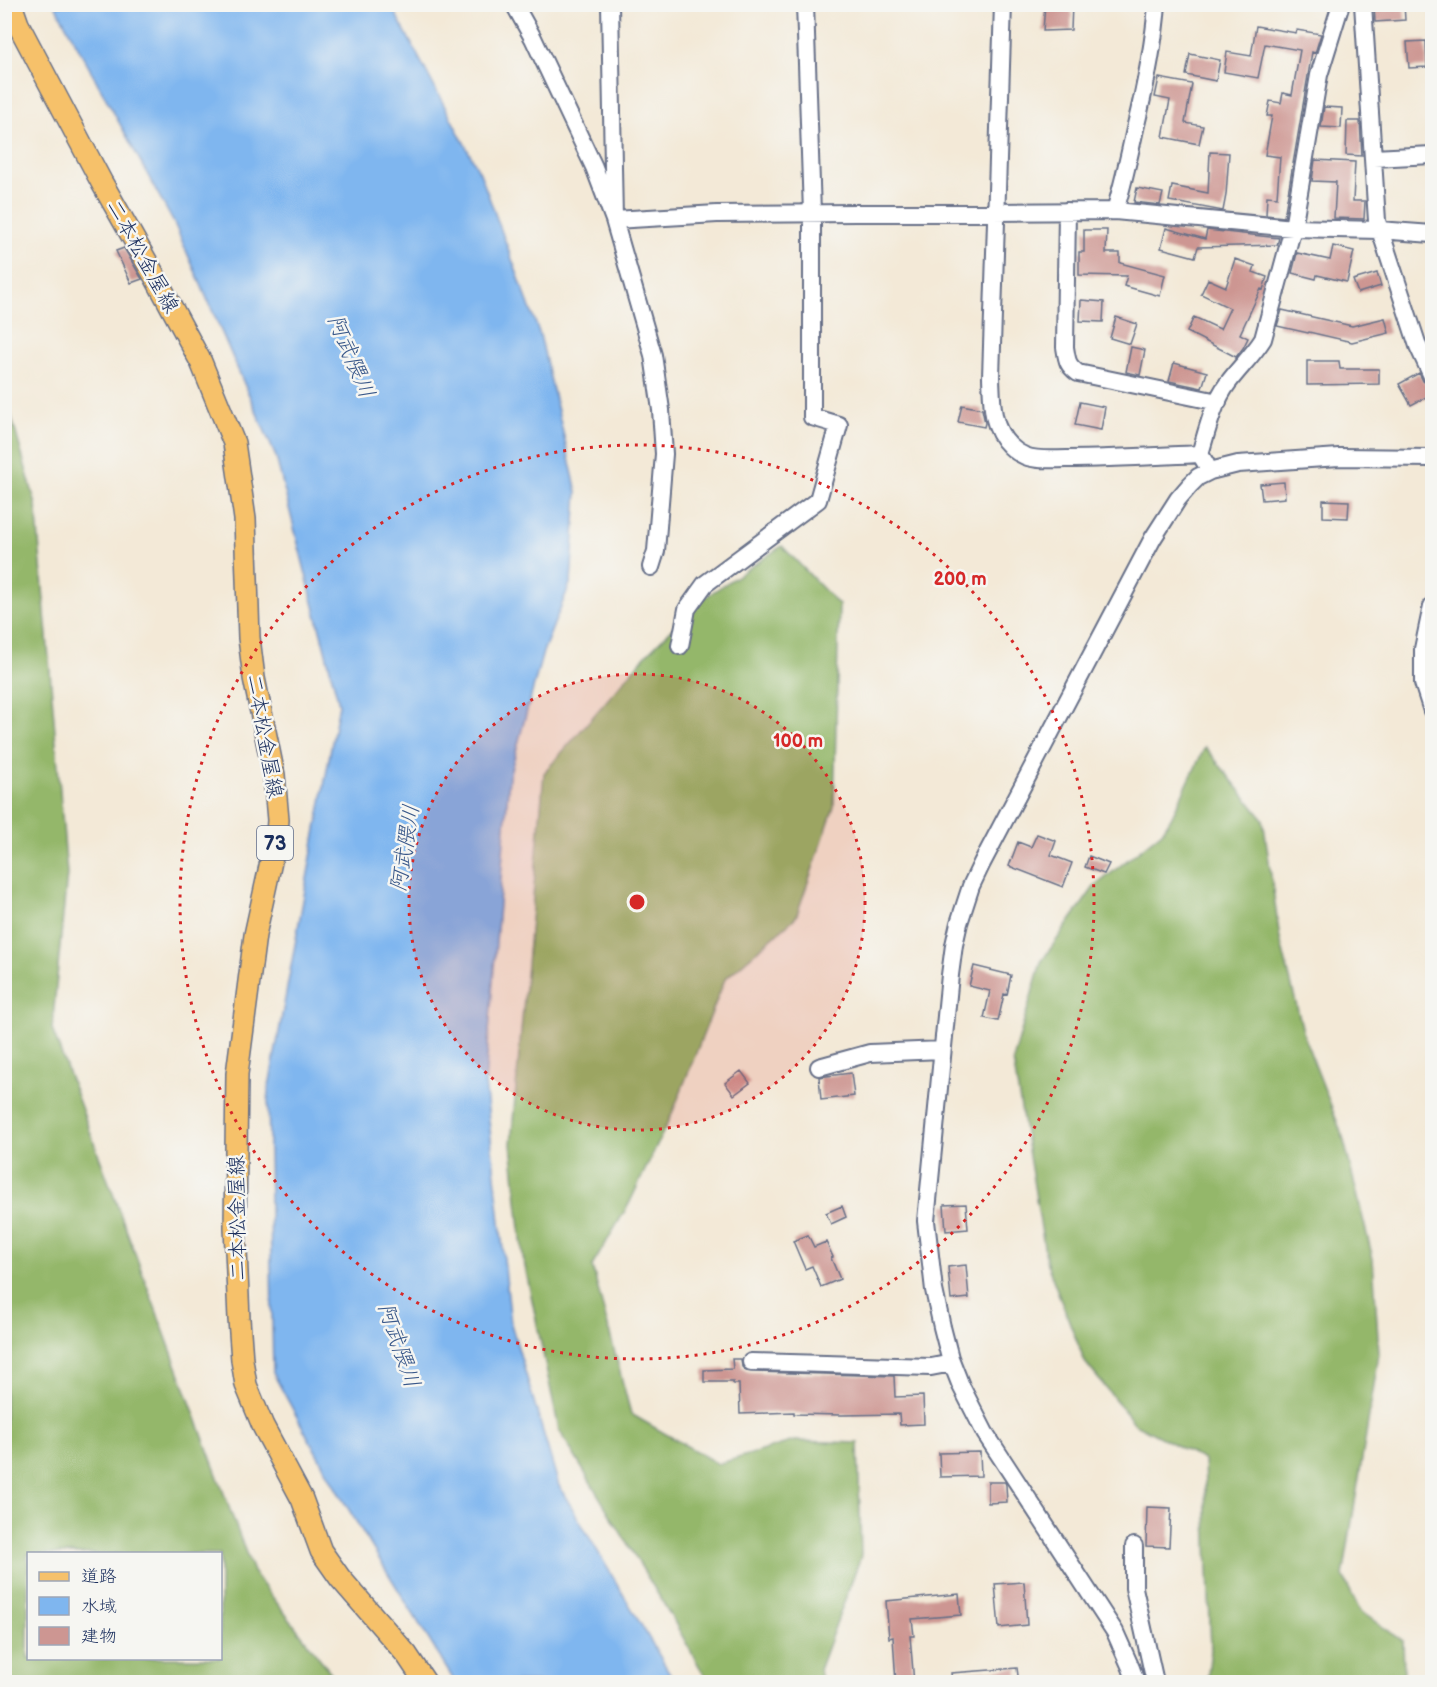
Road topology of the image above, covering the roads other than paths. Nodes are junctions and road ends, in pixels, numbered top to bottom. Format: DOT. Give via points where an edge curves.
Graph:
graph roads {
  1 [pos="11,4"];
  2 [pos="514,4"];
  3 [pos="610,4"];
  4 [pos="805,4"];
  5 [pos="1003,4"];
  6 [pos="1157,4"];
  7 [pos="1341,4"];
  8 [pos="1363,4"];
  9 [pos="1432,155"];
  10 [pos="1374,159"];
  11 [pos="996,211"];
  12 [pos="1067,211"];
  13 [pos="1115,211"];
  14 [pos="812,213"];
  15 [pos="614,220"];
  16 [pos="1293,228"];
  17 [pos="1379,230"];
  18 [pos="1432,234"];
  19 [pos="1432,376"];
  20 [pos="1218,402"];
  21 [pos="1200,454"];
  22 [pos="1432,458"];
  23 [pos="1210,471"];
  24 [pos="651,567"];
  25 [pos="1432,606"];
  26 [pos="680,646"];
  27 [pos="1432,711"];
  28 [pos="942,1050"];
  29 [pos="819,1067"];
  30 [pos="751,1362"];
  31 [pos="952,1363"];
  32 [pos="1134,1546"];
  33 [pos="425,1683"];
  34 [pos="1136,1683"];
  35 [pos="1155,1683"];
  1 -- 33 [label="main road, 二本松金屋線 / 73" via="102,183 201,362 234,443 245,519 250,646 274,775 278,820 255,935 237,1074 235,1227 242,1360 246,1385 262,1426 302,1499 321,1551 407,1655"];
  2 -- 15 [label="street" via="594,167"];
  3 -- 15 [label="street"];
  4 -- 14 [label="street"];
  5 -- 11 [label="street"];
  6 -- 13 [label="street" via="1148,75"];
  7 -- 16 [label="street" via="1319,75"];
  8 -- 10 [label="street"];
  9 -- 10 [label="street"];
  10 -- 17 [label="street"];
  11 -- 12 [label="street"];
  11 -- 14 [label="street"];
  11 -- 21 [label="street" via="991,377 993,414 1002,438 1026,457 1045,459"];
  12 -- 13 [label="street"];
  12 -- 20 [label="street" via="1065,347 1071,368 1078,373"];
  13 -- 16 [label="street"];
  14 -- 15 [label="street"];
  14 -- 26 [label="street" via="812,417 839,425 818,500 705,584 687,609"];
  15 -- 24 [label="street" via="653,355 661,410 664,454 656,551"];
  16 -- 17 [label="street"];
  16 -- 20 [label="street" via="1263,339"];
  17 -- 18 [label="street"];
  17 -- 19 [label="street"];
  20 -- 21 [label="street"];
  21 -- 23 [label="street"];
  22 -- 23 [label="street" via="1309,458 1238,464"];
  23 -- 28 [label="street" via="1190,485 1165,517 982,863 954,945"];
  25 -- 27 [label="street" via="1423,649 1423,683"];
  28 -- 29 [label="street" via="870,1053"];
  28 -- 31 [label="street" via="926,1221 934,1290"];
  30 -- 31 [label="street" via="931,1367"];
  31 -- 34 [label="street" via="986,1432 1115,1632"];
  32 -- 35 [label="street" via="1134,1588"];
}
